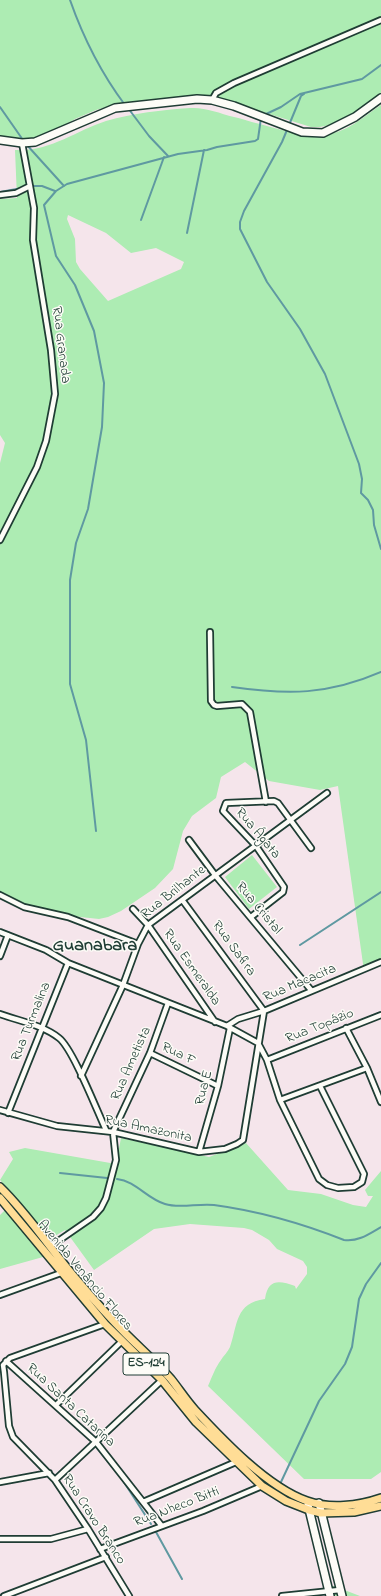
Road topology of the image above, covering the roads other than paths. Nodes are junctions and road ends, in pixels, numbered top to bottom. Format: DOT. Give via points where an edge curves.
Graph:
graph roads {
  1 [pos="381,20"];
  2 [pos="381,98"];
  3 [pos="212,100"];
  4 [pos="0,140"];
  5 [pos="22,143"];
  6 [pos="30,186"];
  7 [pos="0,195"];
  8 [pos="0,540"];
  9 [pos="210,632"];
  10 [pos="327,793"];
  11 [pos="266,802"];
  12 [pos="289,820"];
  13 [pos="189,840"];
  14 [pos="256,846"];
  15 [pos="312,848"];
  16 [pos="215,875"];
  17 [pos="0,895"];
  18 [pos="183,901"];
  19 [pos="133,909"];
  20 [pos="251,917"];
  21 [pos="148,925"];
  22 [pos="0,932"];
  23 [pos="8,935"];
  24 [pos="138,944"];
  25 [pos="0,956"];
  26 [pos="381,962"];
  27 [pos="68,963"];
  28 [pos="123,985"];
  29 [pos="311,990"];
  30 [pos="168,1003"];
  31 [pos="264,1011"];
  32 [pos="0,1014"];
  33 [pos="381,1015"];
  34 [pos="215,1022"];
  35 [pos="229,1027"];
  36 [pos="42,1028"];
  37 [pos="346,1028"];
  38 [pos="258,1043"];
  39 [pos="150,1053"];
  40 [pos="267,1060"];
  41 [pos="367,1068"];
  42 [pos="81,1076"];
  43 [pos="218,1086"];
  44 [pos="320,1086"];
  45 [pos="280,1100"];
  46 [pos="381,1102"];
  47 [pos="0,1110"];
  48 [pos="8,1113"];
  49 [pos="106,1130"];
  50 [pos="113,1132"];
  51 [pos="199,1152"];
  52 [pos="0,1187"];
  53 [pos="0,1198"];
  54 [pos="51,1246"];
  55 [pos="61,1273"];
  56 [pos="0,1295"];
  57 [pos="105,1324"];
  58 [pos="122,1341"];
  59 [pos="6,1361"];
  60 [pos="162,1380"];
  61 [pos="56,1405"];
  62 [pos="96,1442"];
  63 [pos="236,1462"];
  64 [pos="49,1473"];
  65 [pos="55,1480"];
  66 [pos="0,1482"];
  67 [pos="262,1486"];
  68 [pos="381,1498"];
  69 [pos="308,1501"];
  70 [pos="143,1502"];
  71 [pos="319,1503"];
  72 [pos="381,1506"];
  73 [pos="309,1510"];
  74 [pos="321,1513"];
  75 [pos="161,1525"];
  76 [pos="88,1529"];
  77 [pos="0,1539"];
  78 [pos="100,1549"];
  79 [pos="106,1557"];
  80 [pos="341,1593"];
  81 [pos="330,1594"];
  82 [pos="4,1596"];
  83 [pos="129,1596"];
  84 [pos="282,1596"];
  1 -- 3 [label="street" via="234,83 216,93"];
  2 -- 3 [label="street" via="355,117 323,133 313,134"];
  3 -- 5 [label="street" via="197,99 115,108 44,139"];
  4 -- 5 [label="street"];
  5 -- 6 [label="street, Rua Granada"];
  6 -- 7 [label="street" via="16,193"];
  6 -- 8 [label="street, Rua Granada" via="34,208 34,240 55,394 46,441 37,467"];
  9 -- 11 [label="street" via="211,701 217,706 242,704 250,712"];
  10 -- 12 [label="street, Rua Brilhante"];
  11 -- 12 [label="street" via="278,803"];
  11 -- 14 [label="street, Rua Ágata" via="226,803 223,811"];
  12 -- 14 [label="street, Rua Brilhante"];
  12 -- 15 [label="street"];
  13 -- 16 [label="street, Rua Cristal"];
  14 -- 16 [label="street, Rua Brilhante"];
  14 -- 20 [label="street, Rua Ágata" via="283,884 283,892"];
  16 -- 18 [label="street, Rua Brilhante"];
  16 -- 20 [label="street, Rua Cristal"];
  17 -- 24 [label="street" via="24,907 68,917"];
  18 -- 21 [label="street, Rua Brilhante"];
  18 -- 31 [label="street, Rua Safira"];
  19 -- 21 [label="street, Rua Esmeralda"];
  20 -- 29 [label="street, Rua Cristal"];
  21 -- 24 [label="street, Rua Brilhante"];
  21 -- 34 [label="street, Rua Esmeralda"];
  22 -- 23 [label="street"];
  23 -- 25 [label="street"];
  23 -- 27 [label="street" via="46,950"];
  24 -- 28 [label="street, Rua Brilhante"];
  26 -- 29 [label="street, Rua Macacita"];
  27 -- 28 [label="street"];
  27 -- 36 [label="street, Rua Turmalina"];
  28 -- 30 [label="street"];
  28 -- 42 [label="street, Rua Brilhante"];
  29 -- 31 [label="street, Rua Macacita"];
  30 -- 34 [label="street"];
  30 -- 39 [label="street, Rua Ametista"];
  31 -- 35 [label="street, Rua Macacita" via="238,1019"];
  31 -- 38 [label="street"];
  32 -- 36 [label="street"];
  33 -- 37 [label="street, Rua Topázio"];
  34 -- 35 [label="street"];
  35 -- 38 [label="street"];
  35 -- 43 [label="street, Rua E"];
  36 -- 42 [label="street" via="62,1040"];
  36 -- 48 [label="street, Rua Turmalina"];
  37 -- 40 [label="street, Rua Topázio"];
  37 -- 41 [label="street"];
  38 -- 40 [label="street"];
  38 -- 51 [label="street, Rua Amazonita" via="243,1140 225,1149"];
  39 -- 43 [label="street, Rua F"];
  39 -- 50 [label="street, Rua Ametista"];
  40 -- 45 [label="street"];
  41 -- 44 [label="street"];
  41 -- 46 [label="street"];
  42 -- 49 [label="street"];
  43 -- 51 [label="street, Rua E"];
  44 -- 45 [label="street"];
  44 -- 45 [label="street" via="364,1174 362,1182 354,1187 327,1186 319,1179"];
  47 -- 48 [label="street, Rua Amazonita"];
  48 -- 49 [label="street, Rua Amazonita" via="78,1130"];
  49 -- 50 [label="street, Rua Amazonita"];
  50 -- 51 [label="street, Rua Amazonita"];
  50 -- 54 [label="street" via="116,1160 101,1208 80,1227"];
  52 -- 54 [label="main road, Avenida Venâncio Flores / ES-124"];
  53 -- 55 [label="main road, Avenida Venâncio Flores / ES-124"];
  54 -- 69 [label="main road, Avenida Venâncio Flores / ES-124" via="80,1284 162,1369 206,1421 271,1482"];
  55 -- 56 [label="street"];
  55 -- 57 [label="main road, Avenida Venâncio Flores / ES-124"];
  57 -- 58 [label="main road, Avenida Venâncio Flores / ES-124"];
  57 -- 59 [label="street"];
  58 -- 60 [label="main road, Avenida Venâncio Flores / ES-124"];
  58 -- 61 [label="street"];
  59 -- 61 [label="street, Rua Santa Catarina"];
  59 -- 64 [label="street, Rua Cravo Branco" via="3,1365 9,1426 18,1443"];
  60 -- 62 [label="street"];
  60 -- 63 [label="main road, Avenida Venâncio Flores / ES-124" via="190,1415"];
  61 -- 62 [label="street, Rua Santa Catarina"];
  62 -- 65 [label="street"];
  62 -- 70 [label="street, Rua Santa Catarina"];
  63 -- 67 [label="main road, Avenida Venâncio Flores / ES-124"];
  63 -- 70 [label="street"];
  64 -- 65 [label="street, Rua Cravo Branco"];
  64 -- 66 [label="street"];
  65 -- 76 [label="street, Rua Cravo Branco"];
  67 -- 73 [label="main road, Avenida Venâncio Flores / ES-124" via="286,1501"];
  67 -- 75 [label="street, Rua Nheco Bitti" via="203,1511"];
  68 -- 71 [label="main road, ES-124" via="357,1504"];
  69 -- 71 [label="main road, ES-124"];
  69 -- 73 [label="street"];
  70 -- 75 [label="street, Rua Santa Catarina"];
  71 -- 74 [label="street"];
  72 -- 74 [label="main road, ES-124" via="354,1512"];
  73 -- 74 [label="main road, ES-124"];
  73 -- 81 [label="street"];
  74 -- 80 [label="street"];
  75 -- 78 [label="street, Rua Nheco Bitti"];
  76 -- 77 [label="street" via="51,1539"];
  76 -- 78 [label="street, Rua Cravo Branco"];
  78 -- 79 [label="street, Rua Cravo Branco"];
  79 -- 82 [label="street"];
  79 -- 83 [label="street, Rua Cravo Branco"];
  80 -- 81 [label="street"];
  81 -- 84 [label="street"];
}
